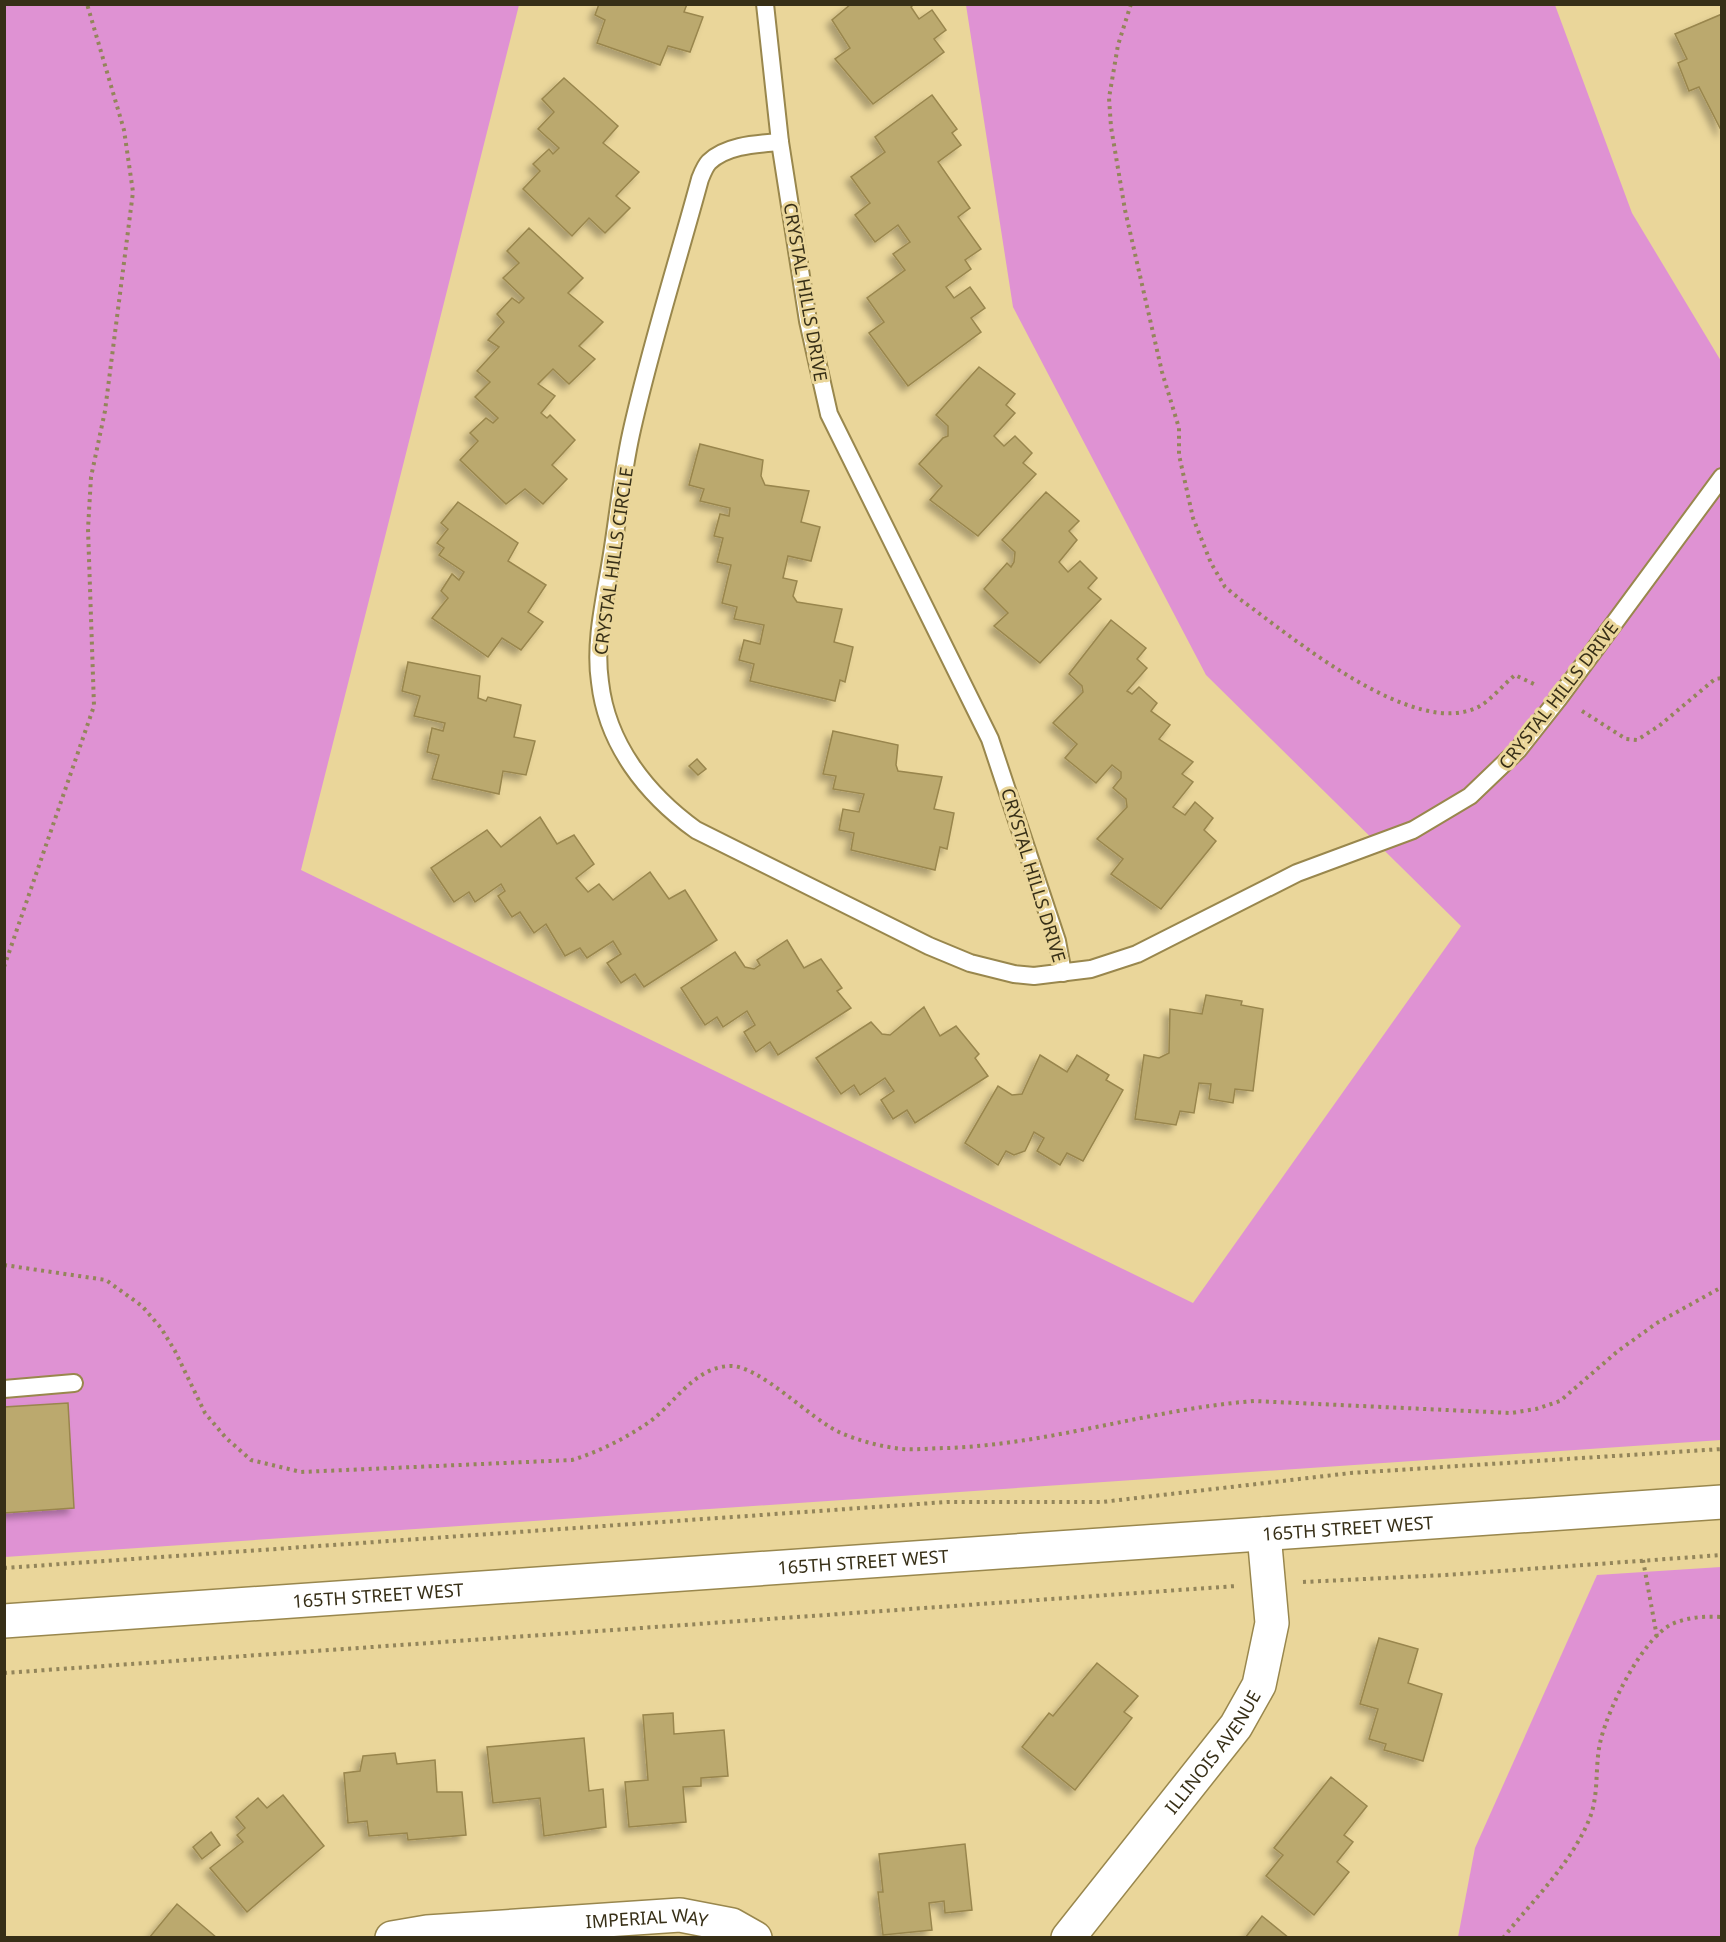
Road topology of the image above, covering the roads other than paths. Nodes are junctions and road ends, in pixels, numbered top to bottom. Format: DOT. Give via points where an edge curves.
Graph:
graph roads {
  1 [pos="765,4"];
  2 [pos="780,142"];
  3 [pos="1722,477"];
  4 [pos="1062,973"];
  5 [pos="74,1383"];
  6 [pos="4,1389"];
  7 [pos="1722,1502"];
  8 [pos="1264,1534"];
  9 [pos="4,1621"];
  10 [pos="392,1938"];
  11 [pos="755,1938"];
  12 [pos="1068,1938"];
  1 -- 2 [label="lane, CRYSTAL HILLS DRIVE"];
  2 -- 4 [label="lane, CRYSTAL HILLS DRIVE" via="808,321 829,414 990,739 1057,941"];
  2 -- 4 [label="lane, CRYSTAL HILLS CIRCLE" via="742,146 726,153 709,162 700,179 628,452 600,632 599,681 611,726 644,783 696,830 970,963 1014,974"];
  3 -- 4 [label="lane, CRYSTAL HILLS DRIVE" via="1559,698 1493,776 1446,813 1413,830 1297,873 1137,954 1091,969"];
  5 -- 6 [label="lane"];
  7 -- 8 [label="street, 165TH STREET WEST"];
  8 -- 9 [label="street, 165TH STREET WEST"];
  8 -- 12 [label="street, ILLINOIS AVENUE" via="1272,1623 1259,1685 1249,1706"];
  10 -- 11 [label="street, IMPERIAL WAY" via="427,1932 680,1915 732,1925"];
}
